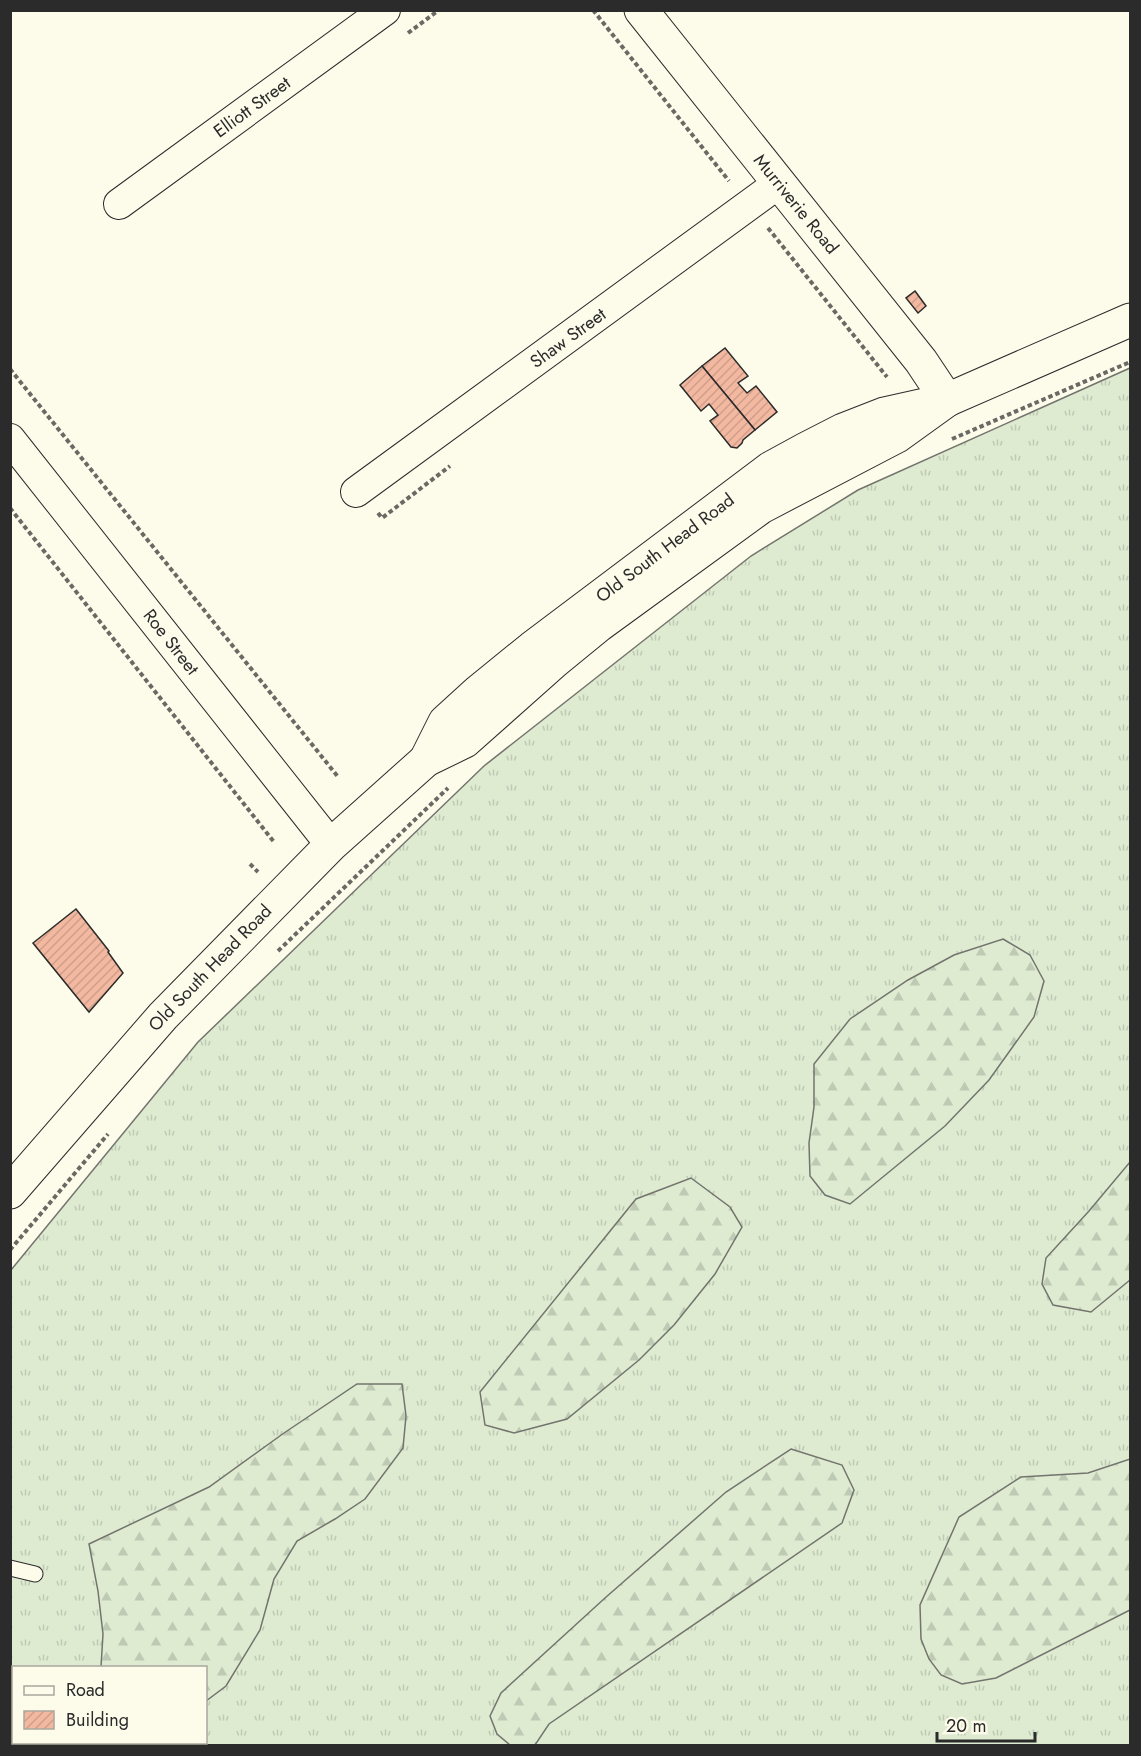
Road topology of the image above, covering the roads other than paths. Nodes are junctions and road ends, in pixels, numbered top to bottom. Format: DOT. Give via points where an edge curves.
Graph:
graph roads {
  1 [pos="385,10"];
  2 [pos="640,10"];
  3 [pos="779,183"];
  4 [pos="118,204"];
  5 [pos="1131,320"];
  6 [pos="947,400"];
  7 [pos="10,439"];
  8 [pos="356,492"];
  9 [pos="331,845"];
  10 [pos="11,1191"];
  11 [pos="10,1568"];
  12 [pos="35,1574"];
  1 -- 4 [label="street, Elliott Street"];
  2 -- 3 [label="main road, Murriverie Road"];
  3 -- 6 [label="main road, Murriverie Road" via="921,361"];
  3 -- 8 [label="street, Shaw Street"];
  5 -- 6 [label="main road, Old South Head Road"];
  6 -- 9 [label="main road, Old South Head Road" via="897,436 761,507 599,625 465,741 426,760"];
  7 -- 9 [label="street, Roe Street"];
  9 -- 10 [label="main road, Old South Head Road" via="163,1016"];
  11 -- 12 [label="lane"];
}
